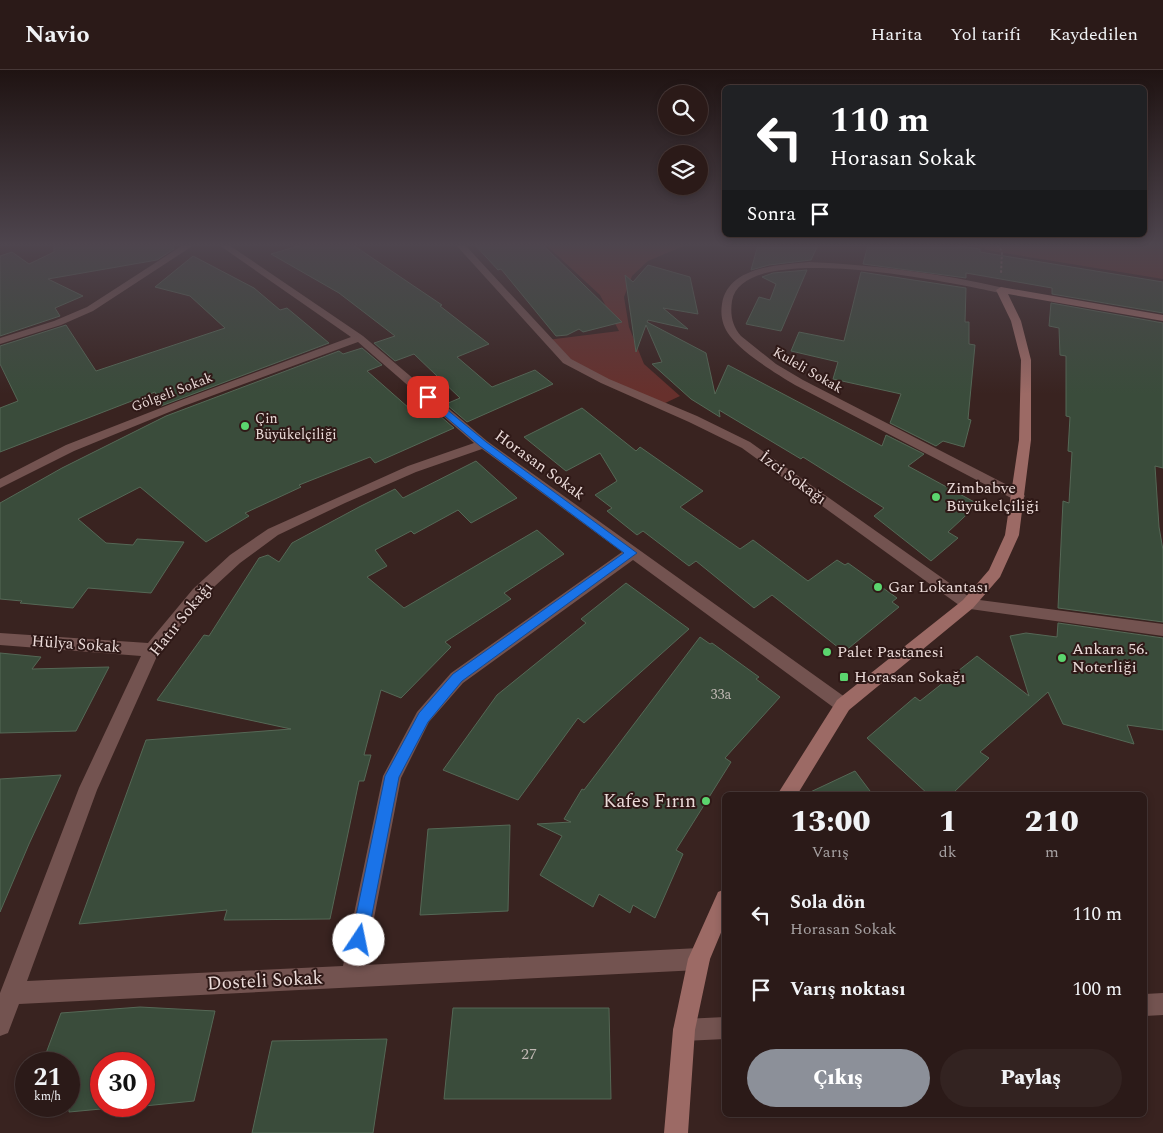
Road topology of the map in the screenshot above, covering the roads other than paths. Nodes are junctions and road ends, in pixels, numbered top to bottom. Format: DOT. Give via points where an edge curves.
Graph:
graph roads {
  1 [pos="110,295"];
  2 [pos="296,295"];
  3 [pos="506,295"];
  4 [pos="729,295"];
  5 [pos="1003,295"];
  6 [pos="1028,295"];
  7 [pos="1163,318"];
  8 [pos="359,338"];
  9 [pos="0,341"];
  10 [pos="483,444"];
  11 [pos="0,484"];
  12 [pos="1018,496"];
  13 [pos="632,553"];
  14 [pos="968,604"];
  15 [pos="1163,630"];
  16 [pos="0,639"];
  17 [pos="152,650"];
  18 [pos="844,705"];
  19 [pos="788,792"];
  20 [pos="722,906"];
  21 [pos="699,960"];
  22 [pos="352,976"];
  23 [pos="10,993"];
  24 [pos="1163,1004"];
  25 [pos="1147,1005"];
  26 [pos="0,1025"];
  27 [pos="722,1028"];
  28 [pos="684,1030"];
  29 [pos="676,1133"];
  1 -- 9 [label="street" via="67,319"];
  2 -- 8 [label="street, Horasan Sokak"];
  3 -- 14 [label="street, İzci Sokağı" via="567,361 746,445"];
  4 -- 12 [label="street, Kuleli Sokak" via="724,312 732,332 757,355 792,379"];
  5 -- 12 [label="street" via="1016,322 1026,360 1025,440"];
  6 -- 7 [label="street, Kuleli Sokak"];
  8 -- 10 [label="street, Horasan Sokak"];
  8 -- 11 [label="street, Gölgeli Sokak" via="79,444"];
  10 -- 13 [label="street, Horasan Sokak"];
  10 -- 17 [label="street, Hatır Sokağı" via="412,469 273,532 235,559 198,593"];
  12 -- 14 [label="street" via="1012,535 996,572"];
  13 -- 18 [label="street, Horasan Sokak"];
  13 -- 22 [label="street" via="457,678 423,718 392,776"];
  14 -- 15 [label="street, İzci Sokağı"];
  14 -- 18 [label="street"];
  16 -- 17 [label="street, Hülya Sokak"];
  17 -- 23 [label="street, Hatır Sokağı" via="88,788"];
  18 -- 19 [label="street"];
  20 -- 21 [label="street"];
  21 -- 22 [label="street, Dosteli Sokak"];
  21 -- 28 [label="street"];
  22 -- 23 [label="street, Dosteli Sokak"];
  23 -- 26 [label="street, Hatır Sokağı"];
  24 -- 25 [label="street"];
  27 -- 28 [label="street"];
  28 -- 29 [label="street"];
}
